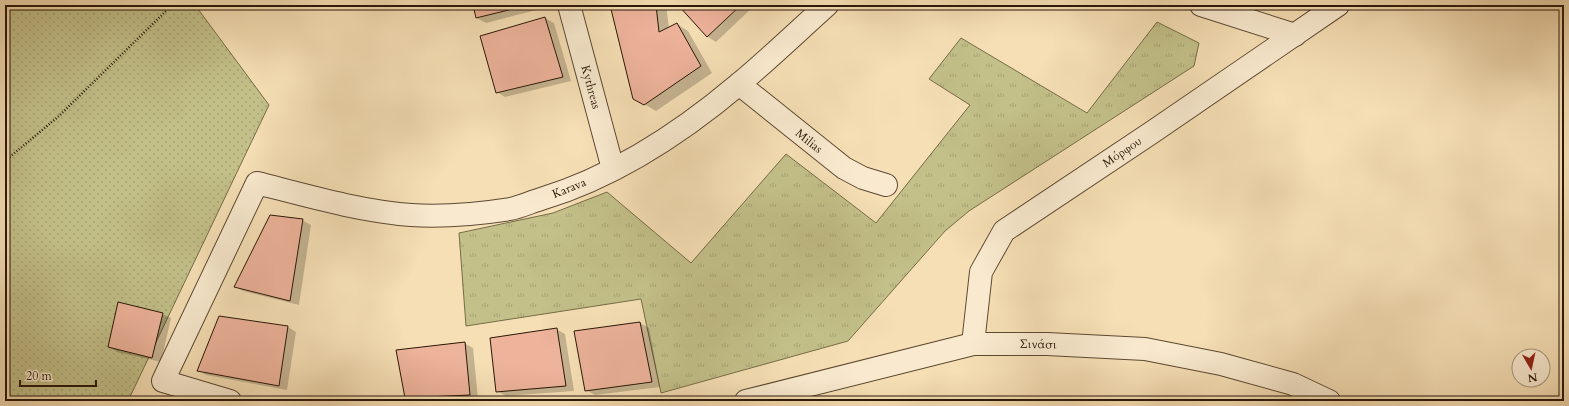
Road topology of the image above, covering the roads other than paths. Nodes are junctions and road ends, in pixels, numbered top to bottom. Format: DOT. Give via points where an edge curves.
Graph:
graph roads {
  1 [pos="569,5"];
  2 [pos="827,5"];
  3 [pos="1201,5"];
  4 [pos="1338,5"];
  5 [pos="1295,35"];
  6 [pos="739,84"];
  7 [pos="613,169"];
  8 [pos="886,185"];
  9 [pos="973,344"];
  10 [pos="230,401"];
  11 [pos="746,401"];
  12 [pos="1329,401"];
  1 -- 7 [label="street, Kythreas"];
  2 -- 6 [label="street, Karava"];
  3 -- 5 [label="street"];
  4 -- 5 [label="street, Μόρφου"];
  5 -- 9 [label="street, Μόρφου" via="1004,231 981,272"];
  6 -- 7 [label="street, Karava" via="655,146"];
  6 -- 8 [label="street, Milias" via="844,168"];
  7 -- 10 [label="street, Karava" via="568,191 511,208 460,214 412,215 352,206 257,183 163,381"];
  9 -- 11 [label="street, Σινάσι"];
  9 -- 12 [label="street, Σινάσι" via="1047,344 1145,350 1236,368 1293,384"];
}
